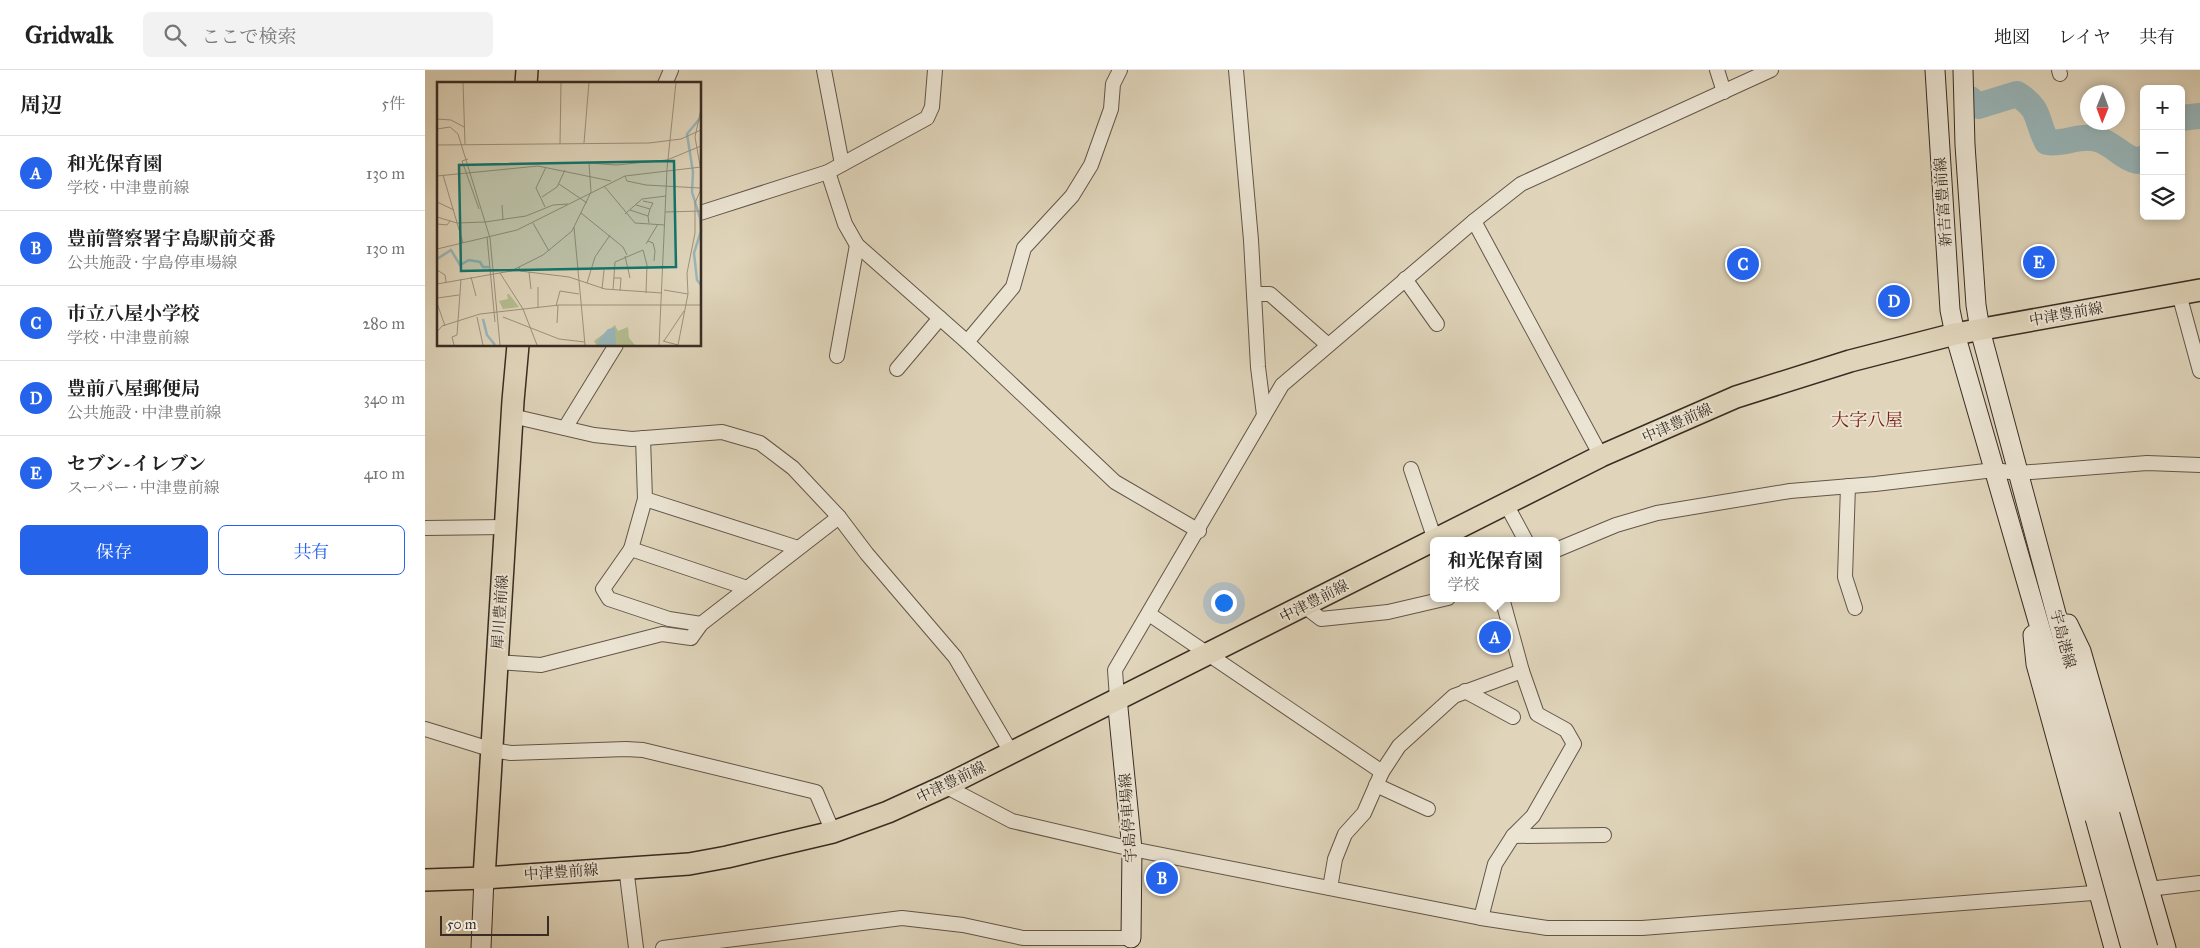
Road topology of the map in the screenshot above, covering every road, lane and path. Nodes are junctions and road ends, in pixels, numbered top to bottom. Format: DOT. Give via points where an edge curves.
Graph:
graph roads {
  1 [pos="671,70"];
  2 [pos="824,70"];
  3 [pos="935,70"];
  4 [pos="1120,70"];
  5 [pos="1236,70"];
  6 [pos="1717,70"];
  7 [pos="1771,70"];
  8 [pos="1935,70"];
  9 [pos="1963,70"];
  10 [pos="666,82"];
  11 [pos="1724,92"];
  12 [pos="842,164"];
  13 [pos="828,172"];
  14 [pos="701,213"];
  15 [pos="1474,221"];
  16 [pos="857,245"];
  17 [pos="1405,279"];
  18 [pos="2200,290"];
  19 [pos="1254,294"];
  20 [pos="2179,294"];
  21 [pos="940,318"];
  22 [pos="1437,324"];
  23 [pos="1980,330"];
  24 [pos="1955,334"];
  25 [pos="967,342"];
  26 [pos="1328,344"];
  27 [pos="519,346"];
  28 [pos="615,346"];
  29 [pos="837,356"];
  30 [pos="897,369"];
  31 [pos="2200,371"];
  32 [pos="1264,415"];
  33 [pos="512,416"];
  34 [pos="565,428"];
  35 [pos="643,438"];
  36 [pos="1601,456"];
  37 [pos="2200,465"];
  38 [pos="1411,469"];
  39 [pos="1994,470"];
  40 [pos="2018,473"];
  41 [pos="1848,486"];
  42 [pos="645,499"];
  43 [pos="1506,504"];
  44 [pos="839,517"];
  45 [pos="505,527"];
  46 [pos="425,528"];
  47 [pos="1199,531"];
  48 [pos="1434,537"];
  49 [pos="1441,537"];
  50 [pos="1524,537"];
  51 [pos="1430,543"];
  52 [pos="799,548"];
  53 [pos="1560,548"];
  54 [pos="631,549"];
  55 [pos="2047,580"];
  56 [pos="2027,582"];
  57 [pos="747,588"];
  58 [pos="1431,602"];
  59 [pos="1503,602"];
  60 [pos="1304,606"];
  61 [pos="1855,608"];
  62 [pos="1149,614"];
  63 [pos="701,624"];
  64 [pos="1209,654"];
  65 [pos="497,662"];
  66 [pos="1522,671"];
  67 [pos="1465,692"];
  68 [pos="1117,698"];
  69 [pos="1513,717"];
  70 [pos="425,728"];
  71 [pos="493,750"];
  72 [pos="1011,752"];
  73 [pos="1382,772"];
  74 [pos="1376,785"];
  75 [pos="945,786"];
  76 [pos="1428,809"];
  77 [pos="2102,817"];
  78 [pos="833,832"];
  79 [pos="1604,835"];
  80 [pos="1513,836"];
  81 [pos="1132,849"];
  82 [pos="627,867"];
  83 [pos="484,878"];
  84 [pos="425,880"];
  85 [pos="2200,884"];
  86 [pos="1330,888"];
  87 [pos="2149,889"];
  88 [pos="2099,893"];
  89 [pos="1481,918"];
  90 [pos="1131,938"];
  91 [pos="481,948"];
  92 [pos="636,948"];
  93 [pos="663,948"];
  94 [pos="2114,948"];
  95 [pos="2131,948"];
  96 [pos="2148,948"];
  97 [pos="2166,948"];
  1 -- 10 [label="street"];
  2 -- 12 [label="street"];
  3 -- 12 [label="street" via="932,107 927,118"];
  4 -- 25 [label="street" via="1113,84 1111,109 1091,165 1072,196 1024,248 1013,286"];
  5 -- 19 [label="street"];
  6 -- 11 [label="street"];
  7 -- 11 [label="street"];
  8 -- 24 [label="main road, 新吉富豊前線" via="1950,310"];
  9 -- 23 [label="main road, 新吉富豊前線" via="1965,145"];
  11 -- 15 [label="street" via="1521,184"];
  12 -- 13 [label="street"];
  13 -- 14 [label="street"];
  13 -- 16 [label="street" via="845,224"];
  15 -- 17 [label="street"];
  15 -- 36 [label="street"];
  16 -- 21 [label="street"];
  16 -- 29 [label="street"];
  17 -- 22 [label="street"];
  17 -- 26 [label="street"];
  18 -- 20 [label="main road, 中津豊前線"];
  19 -- 26 [label="street" via="1270,294"];
  19 -- 32 [label="street"];
  20 -- 23 [label="main road, 中津豊前線"];
  20 -- 31 [label="street"];
  21 -- 25 [label="street"];
  21 -- 30 [label="street"];
  23 -- 24 [label="main road, 中津豊前線"];
  23 -- 40 [label="main road, 宇島港線"];
  24 -- 36 [label="main road, 中津豊前線" via="1850,361 1736,397"];
  24 -- 39 [label="main road, 宇島港線"];
  25 -- 47 [label="street" via="1115,482"];
  26 -- 32 [label="street" via="1283,385"];
  27 -- 33 [label="main road, 犀川豊前線"];
  28 -- 34 [label="street"];
  32 -- 47 [label="street"];
  33 -- 34 [label="street"];
  33 -- 45 [label="main road, 犀川豊前線"];
  34 -- 35 [label="street" via="594,435"];
  35 -- 42 [label="street"];
  35 -- 44 [label="street" via="722,432 760,443 793,468"];
  36 -- 43 [label="main road, 中津豊前線"];
  37 -- 40 [label="street" via="2147,463"];
  38 -- 48 [label="street"];
  39 -- 40 [label="street"];
  39 -- 41 [label="street"];
  39 -- 56 [label="main road, 宇島港線"];
  40 -- 55 [label="main road, 宇島港線"];
  41 -- 53 [label="street" via="1790,491 1657,513 1616,525"];
  41 -- 61 [label="street" via="1845,577"];
  42 -- 52 [label="street"];
  42 -- 54 [label="street"];
  43 -- 49 [label="main road, 中津豊前線"];
  43 -- 50 [label="street"];
  44 -- 52 [label="street"];
  44 -- 72 [label="street" via="955,657"];
  45 -- 46 [label="street"];
  45 -- 65 [label="main road, 犀川豊前線"];
  47 -- 62 [label="street"];
  51 -- 60 [label="main road, 中津豊前線"];
  52 -- 57 [label="street"];
  54 -- 57 [label="street"];
  54 -- 63 [label="street" via="603,589 609,599 669,620"];
  55 -- 77 [label="main road, 宇島港線"];
  55 -- 87 [label="main road" via="2081,651"];
  56 -- 77 [label="main road, 宇島港線"];
  56 -- 88 [label="main road" via="2036,664"];
  57 -- 63 [label="street"];
  58 -- 60 [label="street" via="1388,612 1321,618"];
  59 -- 66 [label="street"];
  60 -- 64 [label="main road, 中津豊前線"];
  62 -- 64 [label="street"];
  62 -- 68 [label="street" via="1115,670"];
  63 -- 65 [label="street" via="691,638 662,634 541,665"];
  64 -- 68 [label="main road, 中津豊前線"];
  64 -- 73 [label="street"];
  65 -- 71 [label="main road, 犀川豊前線"];
  66 -- 67 [label="street"];
  66 -- 80 [label="street" via="1537,714 1566,730 1573,744 1533,816"];
  67 -- 69 [label="street"];
  67 -- 73 [label="street" via="1454,696 1399,746"];
  68 -- 72 [label="main road, 中津豊前線"];
  68 -- 81 [label="main road, 宇島停車場線"];
  70 -- 71 [label="street"];
  71 -- 78 [label="street" via="511,753 626,749 661,753 816,792"];
  71 -- 83 [label="main road, 犀川豊前線"];
  72 -- 75 [label="main road, 中津豊前線"];
  73 -- 74 [label="street"];
  74 -- 76 [label="street"];
  74 -- 86 [label="street" via="1364,813 1345,834 1335,859"];
  75 -- 78 [label="main road, 中津豊前線"];
  75 -- 81 [label="street" via="1012,821"];
  77 -- 95 [label="main road, 宇島港線, bridge"];
  77 -- 96 [label="main road, 宇島港線, bridge"];
  78 -- 82 [label="main road, 中津豊前線" via="689,864"];
  79 -- 80 [label="street"];
  80 -- 89 [label="street" via="1495,864"];
  81 -- 86 [label="street"];
  81 -- 90 [label="main road, 宇島停車場線"];
  82 -- 83 [label="main road, 中津豊前線"];
  82 -- 92 [label="street"];
  83 -- 84 [label="main road, 中津豊前線"];
  83 -- 91 [label="main road"];
  85 -- 87 [label="street"];
  86 -- 89 [label="street"];
  87 -- 88 [label="street"];
  87 -- 97 [label="main road"];
  88 -- 89 [label="street" via="1642,928 1547,928"];
  88 -- 94 [label="main road"];
  90 -- 93 [label="street" via="1023,938 963,925 902,918"];
}
